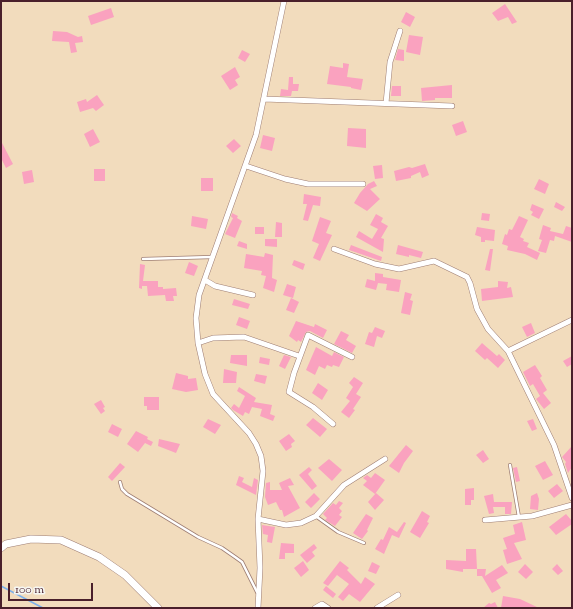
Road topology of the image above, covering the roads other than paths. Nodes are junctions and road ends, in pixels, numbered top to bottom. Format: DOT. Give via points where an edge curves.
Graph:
graph roads {
  1 [pos="284,1"];
  2 [pos="400,31"];
  3 [pos="264,99"];
  4 [pos="386,103"];
  5 [pos="452,106"];
  6 [pos="246,166"];
  7 [pos="363,184"];
  8 [pos="334,249"];
  9 [pos="213,257"];
  10 [pos="143,259"];
  11 [pos="205,280"];
  12 [pos="253,295"];
  13 [pos="572,320"];
  14 [pos="198,343"];
  15 [pos="508,351"];
  16 [pos="299,356"];
  17 [pos="352,357"];
  18 [pos="333,424"];
  19 [pos="385,459"];
  20 [pos="510,465"];
  21 [pos="120,482"];
  22 [pos="572,498"];
  23 [pos="572,505"];
  24 [pos="316,516"];
  25 [pos="519,518"];
  26 [pos="258,519"];
  27 [pos="485,520"];
  28 [pos="364,543"];
  29 [pos="1,548"];
  30 [pos="258,594"];
  31 [pos="398,595"];
  32 [pos="158,608"];
  33 [pos="260,608"];
  34 [pos="315,608"];
  35 [pos="328,608"];
  36 [pos="378,608"];
  1 -- 3 [label="street"];
  2 -- 4 [label="street" via="390,62"];
  3 -- 4 [label="street"];
  3 -- 6 [label="street"];
  4 -- 5 [label="street"];
  6 -- 7 [label="street" via="308,184"];
  6 -- 9 [label="street"];
  8 -- 15 [label="street" via="375,264 398,269 434,261 466,277 477,309 488,329"];
  9 -- 10 [label="lane"];
  9 -- 11 [label="street"];
  11 -- 12 [label="street" via="215,286"];
  11 -- 14 [label="street" via="196,318"];
  13 -- 15 [label="street"];
  14 -- 16 [label="street" via="213,338 244,336"];
  14 -- 26 [label="street" via="205,374 213,394 249,433 261,456 262,479"];
  15 -- 22 [label="street" via="554,445"];
  16 -- 17 [label="street" via="308,335"];
  16 -- 18 [label="street" via="289,392"];
  19 -- 24 [label="street" via="344,485"];
  20 -- 25 [label="lane"];
  21 -- 30 [label="lane" via="127,494 242,562"];
  23 -- 25 [label="street"];
  24 -- 26 [label="street" via="301,523 286,525"];
  24 -- 28 [label="lane" via="338,532"];
  25 -- 27 [label="street"];
  26 -- 30 [label="street"];
  29 -- 32 [label="main road" via="6,544 31,539 61,540 99,557 125,575"];
  30 -- 33 [label="street"];
  31 -- 36 [label="street"];
  34 -- 35 [label="street" via="322,604"];
}
